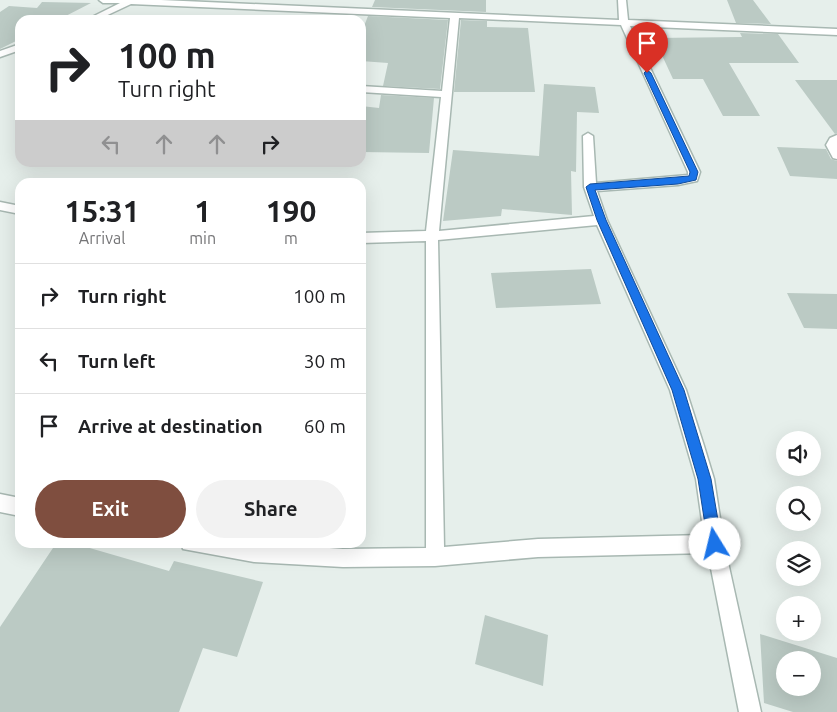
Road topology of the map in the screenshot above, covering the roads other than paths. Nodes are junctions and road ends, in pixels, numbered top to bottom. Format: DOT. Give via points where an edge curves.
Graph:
graph roads {
  1 [pos="103,0"];
  2 [pos="622,0"];
  3 [pos="132,1"];
  4 [pos="101,15"];
  5 [pos="454,16"];
  6 [pos="624,23"];
  7 [pos="837,32"];
  8 [pos="15,49"];
  9 [pos="0,54"];
  10 [pos="366,89"];
  11 [pos="447,94"];
  12 [pos="588,136"];
  13 [pos="837,138"];
  14 [pos="837,155"];
  15 [pos="590,187"];
  16 [pos="0,206"];
  17 [pos="15,209"];
  18 [pos="601,220"];
  19 [pos="432,236"];
  20 [pos="366,238"];
  21 [pos="0,502"];
  22 [pos="15,506"];
  23 [pos="715,544"];
  24 [pos="222,548"];
  25 [pos="435,557"];
  26 [pos="750,712"];
  1 -- 3 [label="street"];
  2 -- 6 [label="street"];
  3 -- 4 [label="street"];
  3 -- 5 [label="street"];
  5 -- 6 [label="street"];
  5 -- 11 [label="street"];
  6 -- 7 [label="street"];
  6 -- 15 [label="street" via="694,172 692,178 678,181"];
  8 -- 9 [label="street"];
  10 -- 11 [label="street"];
  11 -- 19 [label="street"];
  12 -- 15 [label="street"];
  13 -- 14 [label="street" via="832,145"];
  15 -- 18 [label="street"];
  16 -- 17 [label="street"];
  18 -- 19 [label="street"];
  18 -- 23 [label="street" via="678,390 704,479"];
  19 -- 20 [label="street"];
  19 -- 25 [label="street"];
  21 -- 22 [label="street"];
  23 -- 25 [label="street" via="538,548"];
  23 -- 26 [label="street"];
  24 -- 25 [label="street" via="254,554 343,558"];
}
